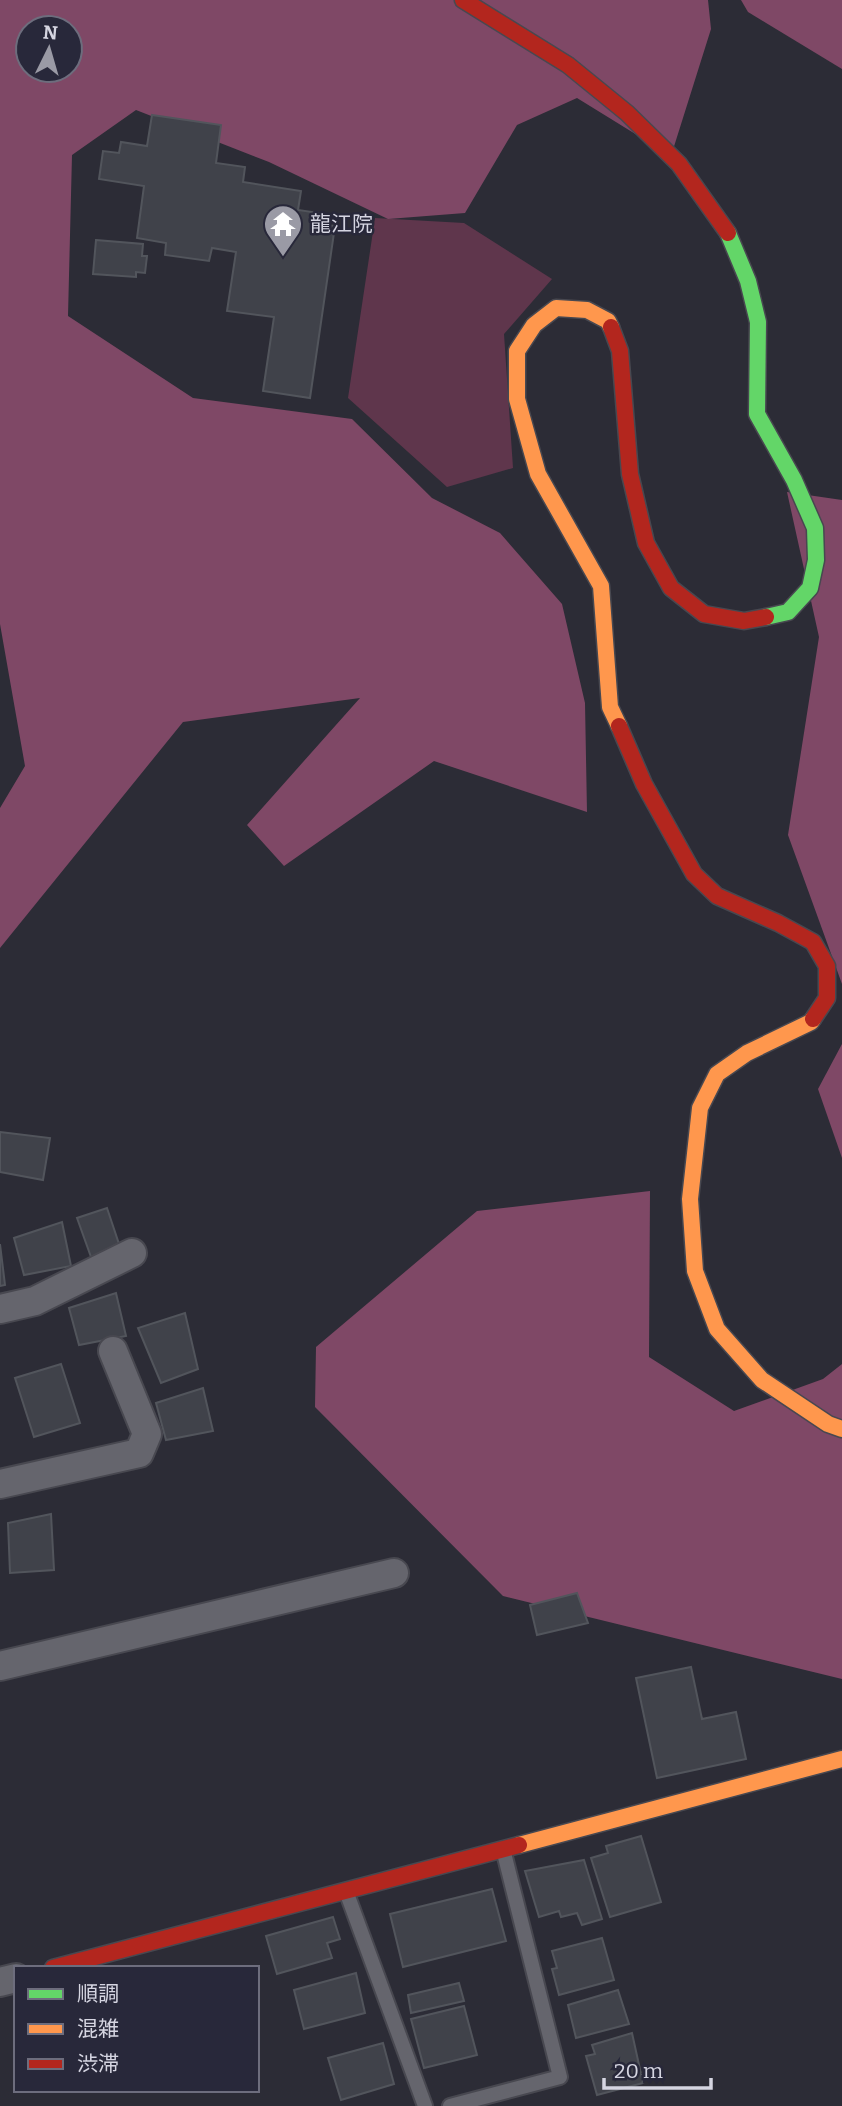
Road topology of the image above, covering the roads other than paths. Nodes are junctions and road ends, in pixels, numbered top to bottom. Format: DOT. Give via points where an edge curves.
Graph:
graph roads {
  1 [pos="463,0"];
  2 [pos="132,1253"];
  3 [pos="0,1309"];
  4 [pos="113,1351"];
  5 [pos="842,1429"];
  6 [pos="0,1484"];
  7 [pos="394,1573"];
  8 [pos="0,1666"];
  9 [pos="842,1759"];
  10 [pos="503,1848"];
  11 [pos="346,1890"];
  12 [pos="61,1966"];
  13 [pos="425,2106"];
  14 [pos="450,2106"];
  1 -- 5 [label="street" via="568,65 627,113 679,164 728,233 758,321 757,414 815,528 816,560 810,588 788,612 744,621 704,614 671,588 646,542 630,474 620,351 608,321 587,310 556,308 534,325 517,351 517,399 538,474 601,586 610,707 644,784 694,874 716,896 813,942 827,966 827,998 811,1022 747,1053 717,1074 700,1108 690,1199 695,1271 717,1329 762,1380"];
  2 -- 3 [label="street" via="35,1301"];
  4 -- 6 [label="street" via="147,1434 139,1453"];
  7 -- 8 [label="street"];
  9 -- 10 [label="street"];
  10 -- 11 [label="street"];
  10 -- 14 [label="lane" via="560,2077"];
  11 -- 12 [label="street"];
  11 -- 13 [label="lane"];
}
